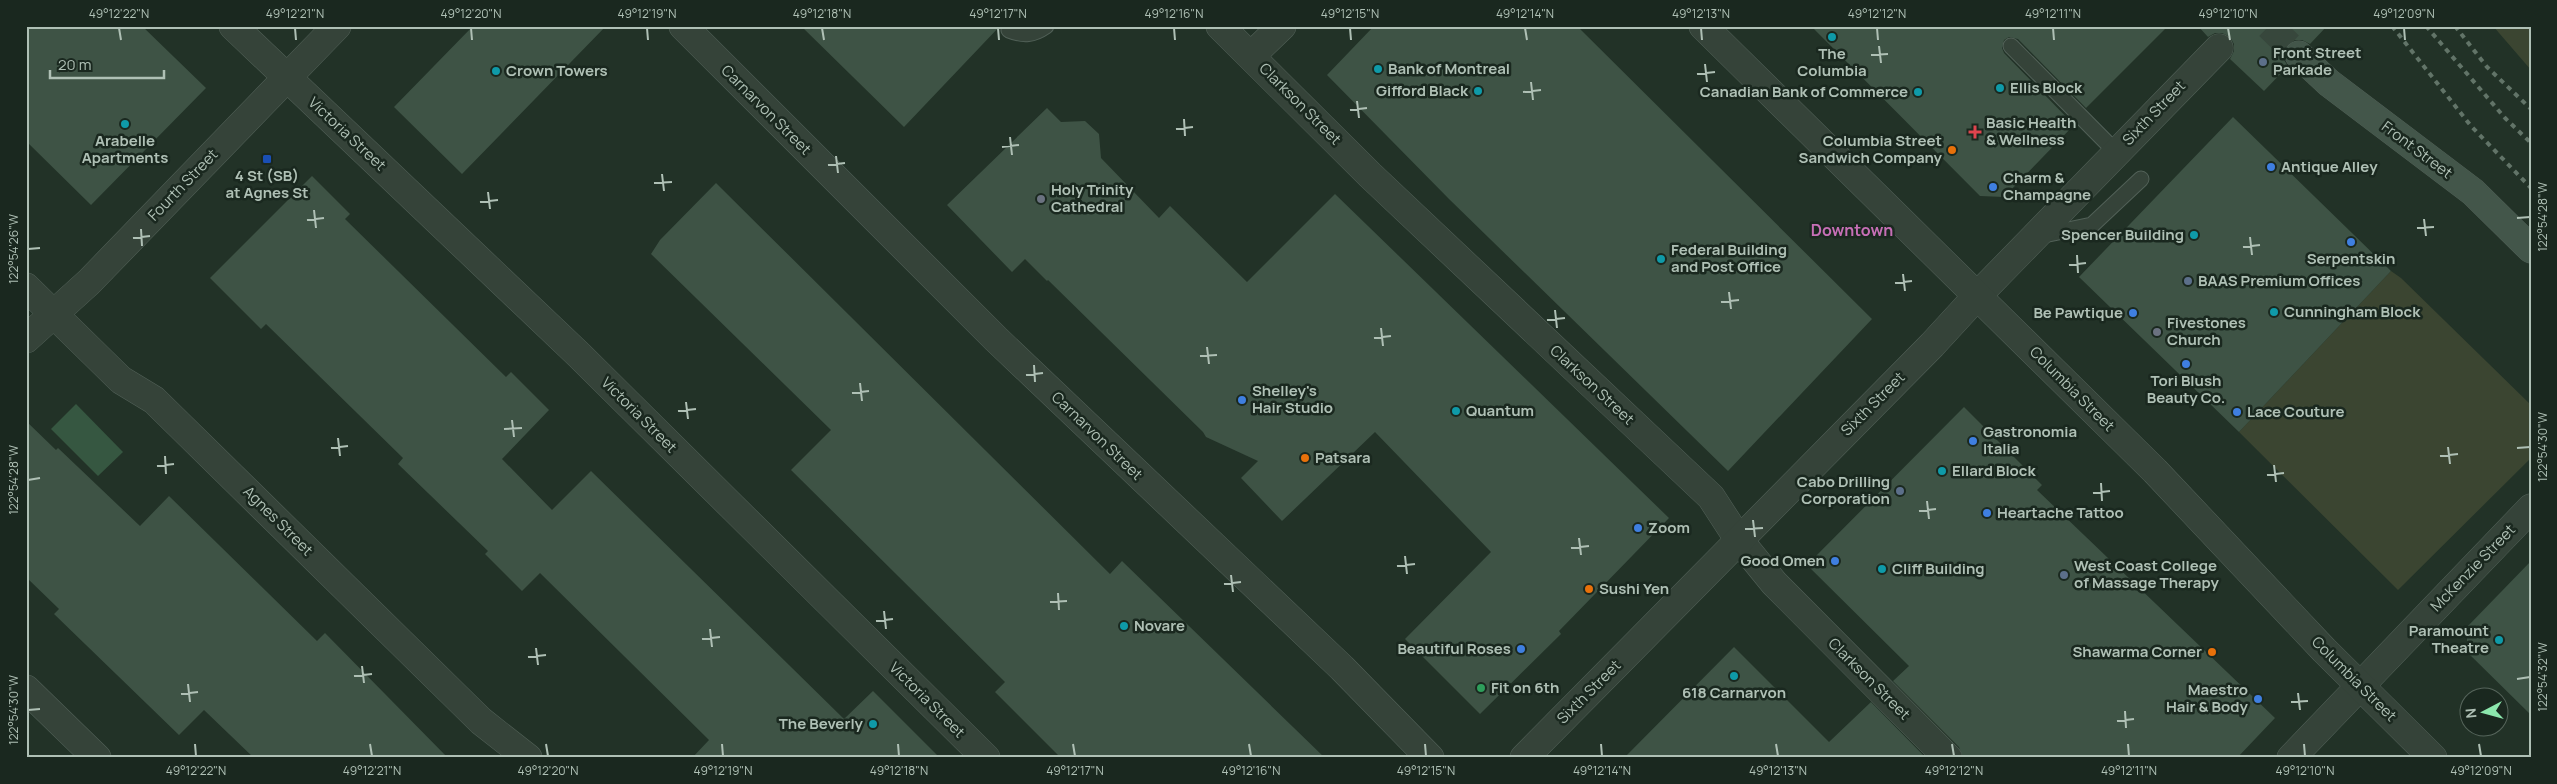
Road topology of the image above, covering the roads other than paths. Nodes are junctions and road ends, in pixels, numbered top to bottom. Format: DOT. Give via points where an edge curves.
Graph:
graph roads {
  1 [pos="233,26"];
  2 [pos="337,26"];
  3 [pos="683,26"];
  4 [pos="1046,26"];
  5 [pos="1220,26"];
  6 [pos="1282,26"];
  7 [pos="1703,26"];
  8 [pos="1009,30"];
  9 [pos="2011,46"];
  10 [pos="2219,48"];
  11 [pos="1252,55"];
  12 [pos="2299,55"];
  13 [pos="287,77"];
  14 [pos="2116,152"];
  15 [pos="2141,179"];
  16 [pos="2033,237"];
  17 [pos="2531,250"];
  18 [pos="26,287"];
  19 [pos="1977,296"];
  20 [pos="53,313"];
  21 [pos="26,340"];
  22 [pos="2531,508"];
  23 [pos="1739,540"];
  24 [pos="2360,686"];
  25 [pos="26,689"];
  26 [pos="96,758"];
  27 [pos="528,758"];
  28 [pos="986,758"];
  29 [pos="1430,758"];
  30 [pos="1524,758"];
  31 [pos="1948,758"];
  32 [pos="2291,758"];
  33 [pos="2434,758"];
  1 -- 13 [label="street, Victoria Street"];
  2 -- 13 [label="street, Fourth Street"];
  3 -- 29 [label="street, Carnarvon Street" via="996,339 1342,668"];
  4 -- 8 [label="lane" via="1035,33 1020,35"];
  5 -- 11 [label="street, Clarkson Street"];
  6 -- 11 [label="street"];
  7 -- 19 [label="street, Columbia Street"];
  9 -- 14 [label="lane"];
  10 -- 14 [label="street, Sixth Street"];
  11 -- 23 [label="street, Clarkson Street" via="1370,175 1711,497"];
  12 -- 17 [label="main road, Front Street" via="2329,83 2473,192"];
  13 -- 20 [label="street, Fourth Street" via="89,282"];
  13 -- 28 [label="street, Victoria Street" via="579,355"];
  14 -- 16 [label="street, Sixth Street"];
  15 -- 16 [label="lane" via="2092,225"];
  16 -- 19 [label="street, Sixth Street"];
  18 -- 20 [label="street, Agnes Street"];
  19 -- 23 [label="street, Sixth Street"];
  19 -- 24 [label="street, Columbia Street" via="2155,471"];
  20 -- 21 [label="street, Fourth Street"];
  20 -- 27 [label="street, Agnes Street" via="121,380 154,400 481,721"];
  22 -- 24 [label="street, McKenzie Street"];
  23 -- 30 [label="street, Sixth Street"];
  23 -- 31 [label="street, Clarkson Street" via="1774,583"];
  24 -- 32 [label="street, McKenzie Street"];
  24 -- 33 [label="street, Columbia Street"];
  25 -- 26 [label="street"];
}
